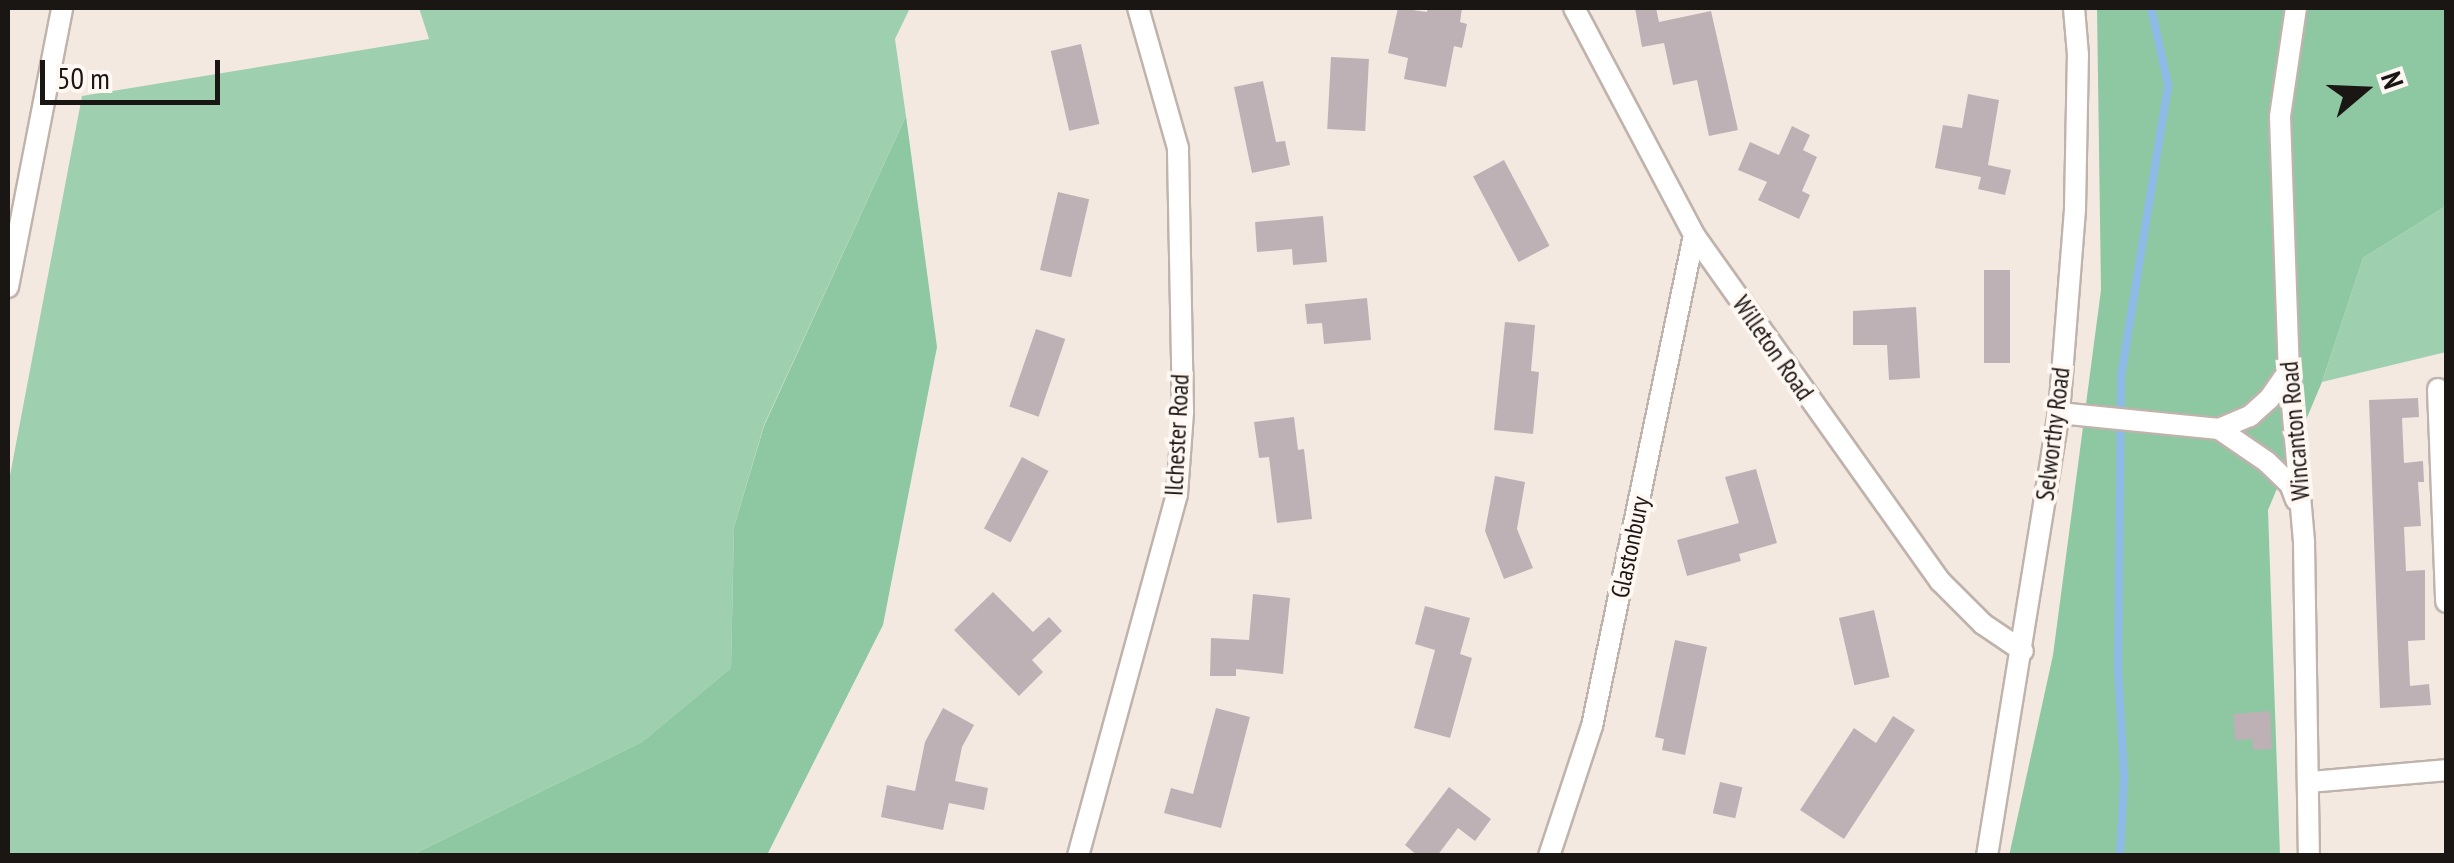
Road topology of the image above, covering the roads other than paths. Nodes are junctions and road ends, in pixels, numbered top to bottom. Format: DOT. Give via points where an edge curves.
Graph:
graph roads {
  1 [pos="62,8"];
  2 [pos="1138,8"];
  3 [pos="1574,8"];
  4 [pos="2074,8"];
  5 [pos="2296,8"];
  6 [pos="1694,235"];
  7 [pos="8,287"];
  8 [pos="2289,370"];
  9 [pos="2438,389"];
  10 [pos="2058,413"];
  11 [pos="2219,429"];
  12 [pos="2443,444"];
  13 [pos="2302,514"];
  14 [pos="2446,602"];
  15 [pos="2023,651"];
  16 [pos="2446,770"];
  17 [pos="2310,782"];
  18 [pos="1078,856"];
  19 [pos="1549,856"];
  20 [pos="1986,856"];
  21 [pos="2308,856"];
  1 -- 7 [label="street"];
  2 -- 18 [label="street, Ilchester Road" via="1178,148 1180,445 1176,494"];
  3 -- 6 [label="street, Willeton Road"];
  4 -- 10 [label="street, Selworthy Road" via="2075,208"];
  5 -- 8 [label="street, Wincanton Road" via="2280,117"];
  6 -- 15 [label="street, Willeton Road" via="1940,581 1983,624"];
  6 -- 19 [label="street, Glastonbury" via="1592,726"];
  8 -- 11 [label="street" via="2250,416"];
  8 -- 13 [label="street, Wincanton Road"];
  9 -- 12 [label="street"];
  10 -- 11 [label="street"];
  10 -- 15 [label="street, Selworthy Road"];
  11 -- 13 [label="street" via="2290,484"];
  12 -- 14 [label="street"];
  13 -- 17 [label="street, Wincanton Road"];
  15 -- 20 [label="street, Selworthy Road"];
  16 -- 17 [label="street"];
  17 -- 21 [label="street, Wincanton Road"];
}
